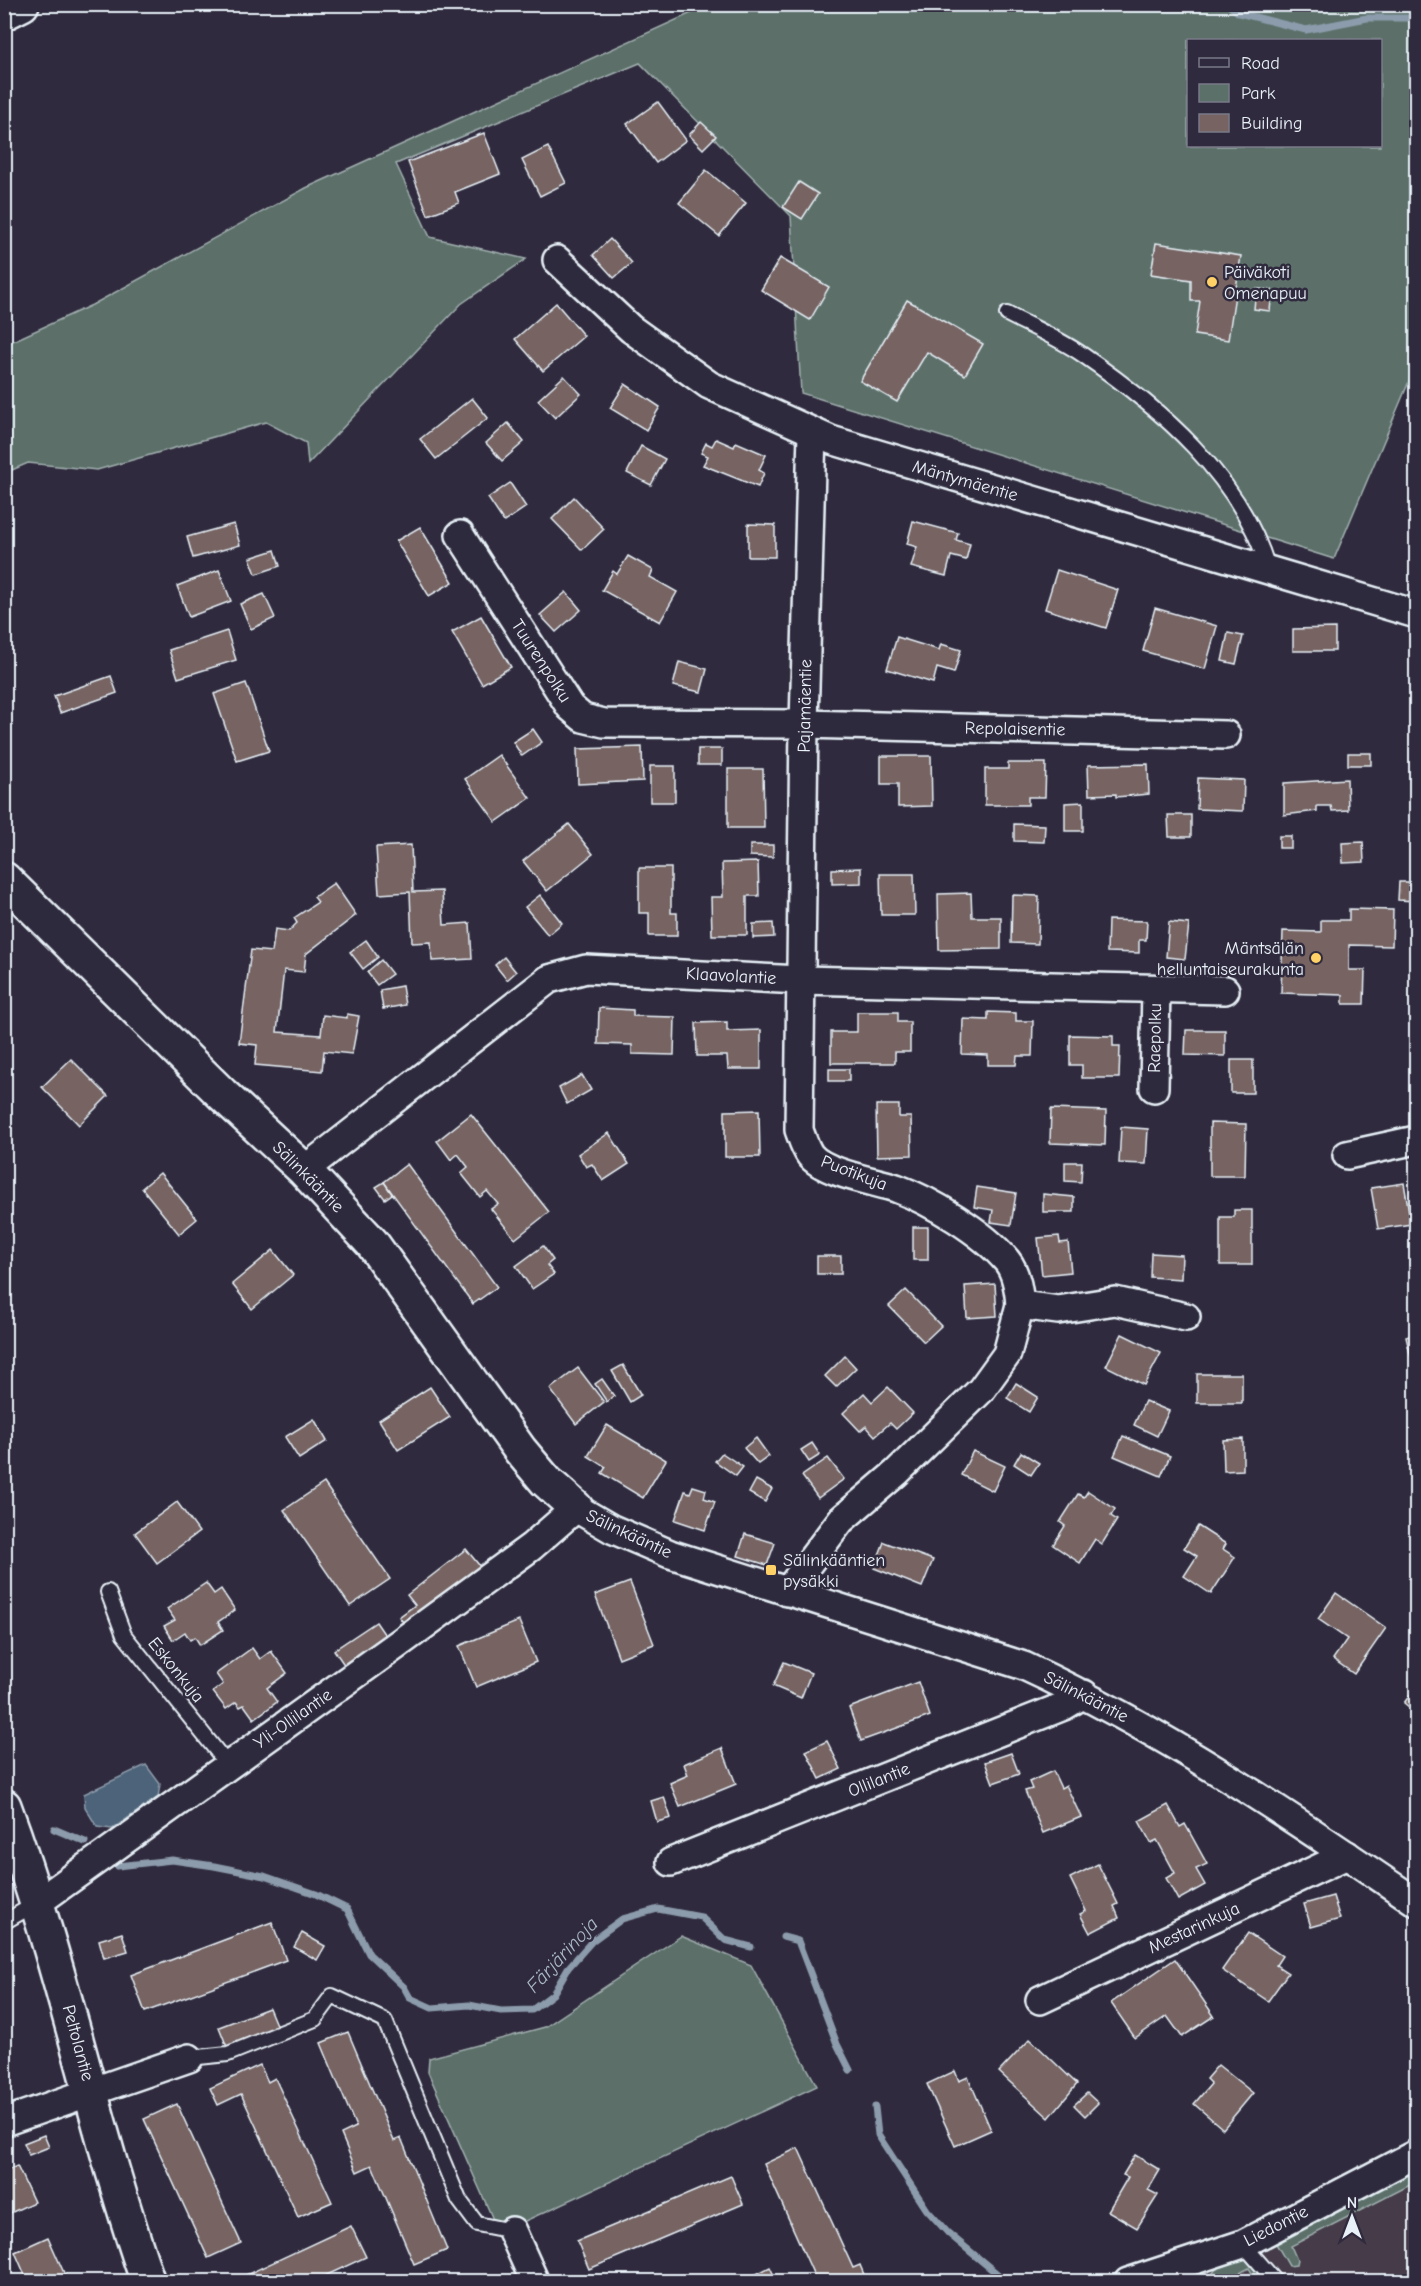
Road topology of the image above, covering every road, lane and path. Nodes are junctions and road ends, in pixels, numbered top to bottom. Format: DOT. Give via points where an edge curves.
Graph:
graph roads {
  1 [pos="22,4"];
  2 [pos="4,13"];
  3 [pos="557,260"];
  4 [pos="1007,314"];
  5 [pos="812,432"];
  6 [pos="460,535"];
  7 [pos="1268,568"];
  8 [pos="1416,614"];
  9 [pos="804,724"];
  10 [pos="1226,735"];
  11 [pos="4,879"];
  12 [pos="800,980"];
  13 [pos="1156,989"];
  14 [pos="1225,990"];
  15 [pos="1154,1088"];
  16 [pos="1416,1140"];
  17 [pos="1347,1155"];
  18 [pos="304,1170"];
  19 [pos="1020,1305"];
  20 [pos="1186,1317"];
  21 [pos="576,1508"];
  22 [pos="108,1592"];
  23 [pos="787,1592"];
  24 [pos="1084,1694"];
  25 [pos="228,1765"];
  26 [pos="4,1806"];
  27 [pos="1347,1855"];
  28 [pos="671,1862"];
  29 [pos="1416,1902"];
  30 [pos="37,1903"];
  31 [pos="4,1922"];
  32 [pos="1040,2000"];
  33 [pos="189,2058"];
  34 [pos="91,2091"];
  35 [pos="4,2121"];
  36 [pos="1416,2154"];
  37 [pos="512,2231"];
  38 [pos="1243,2244"];
  39 [pos="1166,2276"];
  40 [pos="148,2282"];
  41 [pos="535,2282"];
  42 [pos="1128,2282"];
  43 [pos="1276,2282"];
  1 -- 2 [label="street"];
  3 -- 5 [label="street, Mäntymäentie" via="631,329 709,386"];
  4 -- 7 [label="lane" via="1081,354 1161,414 1206,460 1237,503 1263,550"];
  5 -- 7 [label="street, Mäntymäentie" via="906,464"];
  5 -- 9 [label="street, Pajamäentie"];
  6 -- 9 [label="street, Tuurenpolku" via="570,707 583,718 604,723"];
  7 -- 8 [label="street, Mäntymäentie"];
  9 -- 10 [label="street, Repolaisentie"];
  9 -- 12 [label="street, Pajamäentie"];
  11 -- 18 [label="street, Sälinkääntie"];
  12 -- 13 [label="street, Klaavolantie"];
  12 -- 18 [label="street, Klaavolantie" via="586,969 549,979"];
  12 -- 19 [label="street, Puotikuja" via="799,1130 811,1156 833,1169 899,1190 976,1233 1008,1263"];
  13 -- 14 [label="street, Klaavolantie"];
  13 -- 15 [label="street, Raepolku"];
  16 -- 17 [label="street"];
  18 -- 21 [label="street, Sälinkääntie" via="372,1243 520,1450"];
  19 -- 20 [label="street" via="1058,1310 1115,1301"];
  19 -- 23 [label="street, Puotikuja" via="1007,1354 981,1390 841,1520"];
  21 -- 23 [label="street, Sälinkääntie" via="612,1529 670,1554"];
  21 -- 25 [label="street, Yli-Ollilantie" via="531,1547"];
  22 -- 25 [label="lane, Eskonkuja" via="124,1635"];
  23 -- 24 [label="street, Sälinkääntie" via="1024,1666"];
  24 -- 27 [label="street, Sälinkääntie" via="1206,1762"];
  24 -- 28 [label="street, Ollilantie" via="1064,1706"];
  25 -- 30 [label="street, Yli-Ollilantie"];
  26 -- 30 [label="street, Peltolantie"];
  27 -- 29 [label="street, Sälinkääntie"];
  27 -- 32 [label="street, Mestarinkuja"];
  30 -- 31 [label="lane, Yli-Ollilantie"];
  30 -- 34 [label="street, Peltolantie"];
  33 -- 34 [label="street"];
  33 -- 37 [label="lane" via="228,2054 315,2019 332,1996 385,2021 459,2200 477,2224"];
  34 -- 35 [label="street"];
  34 -- 40 [label="street, Peltolantie"];
  36 -- 38 [label="street, Liedontie"];
  37 -- 41 [label="street"];
  38 -- 39 [label="street, Liedontie"];
  38 -- 43 [label="lane"];
  39 -- 42 [label="street, Liedontie"];
}
